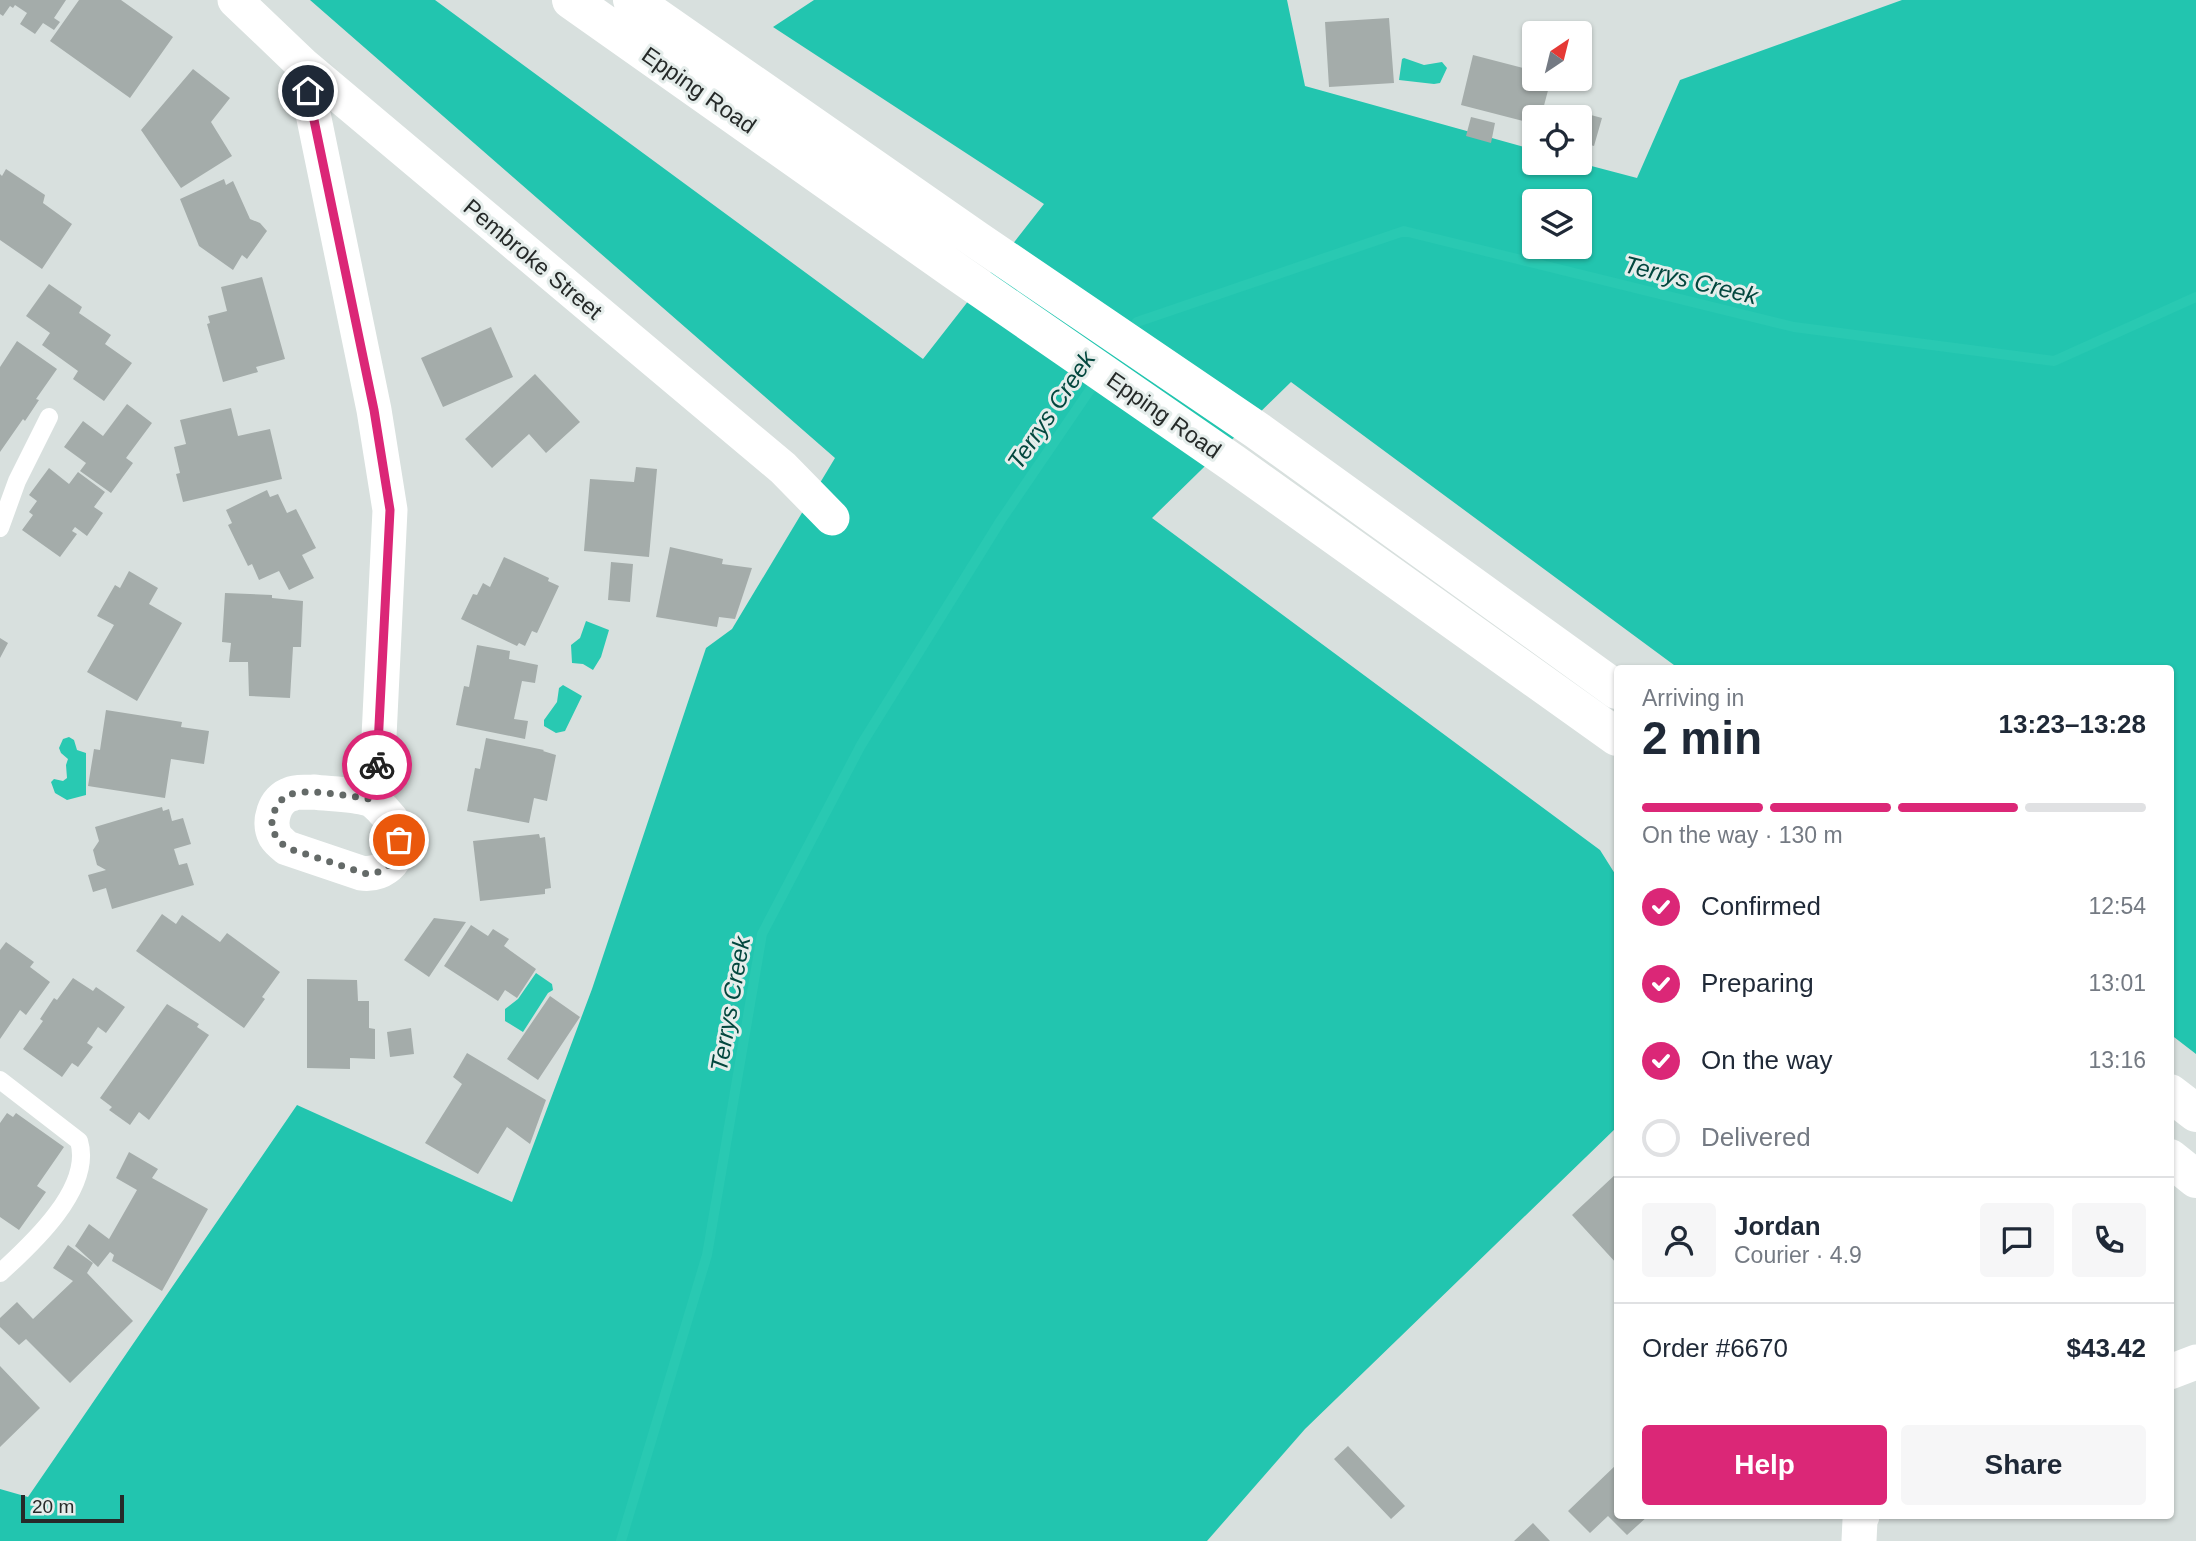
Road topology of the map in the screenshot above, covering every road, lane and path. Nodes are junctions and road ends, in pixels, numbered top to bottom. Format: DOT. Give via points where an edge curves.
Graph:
graph roads {
  1 [pos="235,0"];
  2 [pos="571,0"];
  3 [pos="632,0"];
  4 [pos="303,65"];
  5 [pos="49,417"];
  6 [pos="831,517"];
  7 [pos="0,528"];
  8 [pos="1614,688"];
  9 [pos="1614,735"];
  10 [pos="371,799"];
  11 [pos="0,1080"];
  12 [pos="2174,1096"];
  13 [pos="2196,1113"];
  14 [pos="2174,1161"];
  15 [pos="2196,1179"];
  16 [pos="0,1273"];
  17 [pos="2196,1362"];
  18 [pos="2174,1370"];
  1 -- 4 [label="street, Pembroke Street"];
  2 -- 9 [label="main road, Epping Road"];
  3 -- 8 [label="main road, Epping Road" via="1258,430"];
  4 -- 6 [label="street, Pembroke Street" via="783,468"];
  4 -- 10 [label="street" via="390,510 379,757"];
  5 -- 7 [label="lane"];
  11 -- 16 [label="lane" via="79,1141 83,1154 78,1178 46,1227"];
  12 -- 13 [label="main road"];
  14 -- 15 [label="main road"];
  17 -- 18 [label="street"];
}
